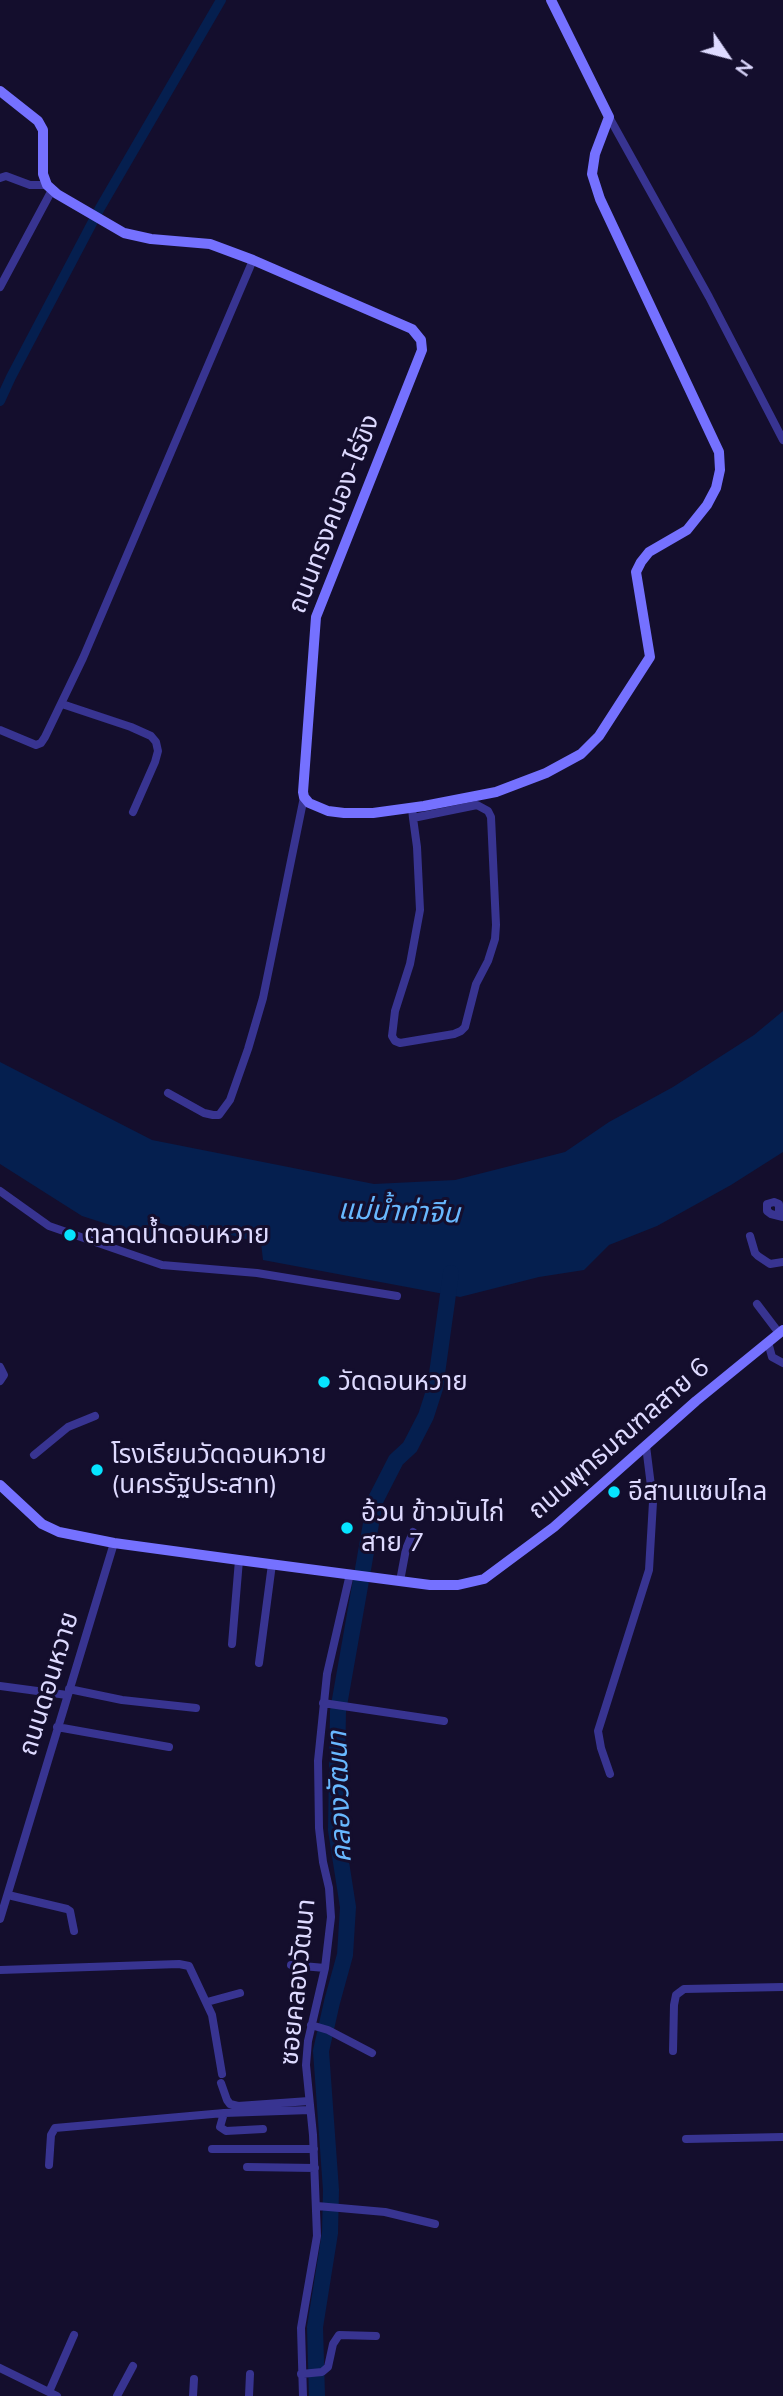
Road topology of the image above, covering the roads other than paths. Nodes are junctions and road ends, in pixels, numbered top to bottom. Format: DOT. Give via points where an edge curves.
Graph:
graph roads {
  1 [pos="551,0"];
  2 [pos="0,91"];
  3 [pos="610,117"];
  4 [pos="0,178"];
  5 [pos="49,187"];
  6 [pos="253,260"];
  7 [pos="0,287"];
  8 [pos="783,440"];
  9 [pos="62,704"];
  10 [pos="0,730"];
  11 [pos="304,797"];
  12 [pos="133,812"];
  13 [pos="413,813"];
  14 [pos="168,1093"];
  15 [pos="0,1191"];
  16 [pos="750,1236"];
  17 [pos="783,1262"];
  18 [pos="397,1296"];
  19 [pos="757,1304"];
  20 [pos="781,1331"];
  21 [pos="768,1342"];
  22 [pos="783,1363"];
  23 [pos="0,1367"];
  24 [pos="0,1381"];
  25 [pos="95,1416"];
  26 [pos="646,1446"];
  27 [pos="34,1455"];
  28 [pos="0,1485"];
  29 [pos="413,1532"];
  30 [pos="114,1543"];
  31 [pos="239,1560"];
  32 [pos="272,1564"];
  33 [pos="358,1576"];
  34 [pos="400,1581"];
  35 [pos="232,1644"];
  36 [pos="259,1663"];
  37 [pos="0,1686"];
  38 [pos="68,1692"];
  39 [pos="323,1703"];
  40 [pos="196,1709"];
  41 [pos="444,1721"];
  42 [pos="57,1727"];
  43 [pos="169,1747"];
  44 [pos="610,1774"];
  45 [pos="9,1895"];
  46 [pos="0,1919"];
  47 [pos="74,1931"];
  48 [pos="291,1965"];
  49 [pos="325,1968"];
  50 [pos="0,1969"];
  51 [pos="783,1987"];
  52 [pos="240,1993"];
  53 [pos="207,2002"];
  54 [pos="314,2026"];
  55 [pos="673,2052"];
  56 [pos="372,2053"];
  57 [pos="310,2106"];
  58 [pos="224,2113"];
  59 [pos="262,2129"];
  60 [pos="783,2137"];
  61 [pos="686,2139"];
  62 [pos="212,2149"];
  63 [pos="314,2149"];
  64 [pos="49,2165"];
  65 [pos="247,2167"];
  66 [pos="315,2168"];
  67 [pos="321,2206"];
  68 [pos="435,2224"];
  69 [pos="74,2335"];
  70 [pos="376,2336"];
  71 [pos="133,2366"];
  72 [pos="0,2368"];
  73 [pos="305,2373"];
  74 [pos="250,2374"];
  75 [pos="194,2379"];
  76 [pos="53,2394"];
  77 [pos="117,2396"];
  78 [pos="193,2396"];
  79 [pos="248,2396"];
  80 [pos="303,2396"];
  1 -- 3 [label="street"];
  2 -- 5 [label="street" via="43,130 43,174"];
  3 -- 8 [label="street"];
  3 -- 13 [label="street" via="592,174 600,200 719,452 716,488 687,530 640,562 636,572 650,657 599,736 581,754 546,773 496,792"];
  4 -- 5 [label="street"];
  5 -- 6 [label="street, ถนนทรงคนอง-ไร่ขิง" via="124,233 211,244"];
  5 -- 7 [label="street"];
  6 -- 9 [label="street"];
  6 -- 11 [label="street, ถนนทรงคนอง-ไร่ขิง" via="412,329 421,340 422,351 316,617"];
  9 -- 10 [label="street" via="41,743 28,743"];
  9 -- 12 [label="street" via="131,727 156,742 155,762"];
  11 -- 13 [label="street" via="318,808 344,813"];
  11 -- 14 [label="street" via="263,998 230,1100 219,1115 213,1115"];
  13 -- 13 [label="street" via="420,910 395,1011 392,1036 400,1043 454,1034 465,1027 496,925 488,811 477,805"];
  15 -- 18 [label="street" via="49,1226 162,1265 257,1273"];
  16 -- 17 [label="street" via="758,1256 772,1264"];
  19 -- 20 [label="street"];
  20 -- 21 [label="street, ถนนพุทธมณฑลสาย 6"];
  21 -- 22 [label="street" via="772,1357"];
  21 -- 26 [label="street, ถนนพุทธมณฑลสาย 6"];
  23 -- 24 [label="street" via="4,1375"];
  25 -- 27 [label="street" via="68,1427"];
  26 -- 34 [label="street, ถนนพุทธมณฑลสาย 6" via="554,1527 484,1579 458,1585"];
  26 -- 44 [label="street" via="653,1502 649,1570 598,1731"];
  28 -- 30 [label="street, ถนนพุทธมณฑลสาย 6" via="51,1529"];
  29 -- 34 [label="street"];
  30 -- 31 [label="street, ถนนพุทธมณฑลสาย 6"];
  30 -- 38 [label="street, ถนนดอนหวาย"];
  31 -- 32 [label="street, ถนนพุทธมณฑลสาย 6"];
  31 -- 35 [label="street"];
  32 -- 33 [label="street, ถนนพุทธมณฑลสาย 6"];
  32 -- 36 [label="street"];
  33 -- 34 [label="street, ถนนพุทธมณฑลสาย 6"];
  33 -- 39 [label="street, ซอยคลองวัฒนา" via="332,1647"];
  37 -- 38 [label="street"];
  38 -- 40 [label="street"];
  38 -- 42 [label="street, ถนนดอนหวาย"];
  39 -- 41 [label="street"];
  39 -- 49 [label="street, ซอยคลองวัฒนา" via="319,1828 331,1917"];
  42 -- 43 [label="street"];
  42 -- 45 [label="street, ถนนดอนหวาย"];
  45 -- 46 [label="street, ถนนดอนหวาย"];
  45 -- 47 [label="street" via="67,1909"];
  48 -- 49 [label="street"];
  49 -- 54 [label="street, ซอยคลองวัฒนา"];
  50 -- 53 [label="street" via="184,1964 190,1966"];
  51 -- 55 [label="street" via="684,1989 676,1995 674,2005"];
  52 -- 53 [label="street"];
  53 -- 57 [label="street" via="215,2023 227,2101 238,2106"];
  54 -- 56 [label="street"];
  54 -- 57 [label="street, ซอยคลองวัฒนา" via="306,2065"];
  57 -- 58 [label="street"];
  57 -- 63 [label="street, ซอยคลองวัฒนา"];
  58 -- 59 [label="street" via="220,2127 226,2131"];
  58 -- 64 [label="street" via="55,2128"];
  60 -- 61 [label="street"];
  62 -- 63 [label="street"];
  63 -- 66 [label="street, ซอยคลองวัฒนา"];
  65 -- 66 [label="street"];
  66 -- 67 [label="street, ซอยคลองวัฒนา"];
  67 -- 68 [label="street" via="385,2212"];
  67 -- 73 [label="street, ซอยคลองวัฒนา" via="301,2328"];
  69 -- 76 [label="street"];
  70 -- 73 [label="street" via="339,2335 330,2363 322,2372"];
  71 -- 77 [label="street"];
  72 -- 76 [label="street"];
  73 -- 80 [label="street, ซอยคลองวัฒนา"];
  74 -- 79 [label="street"];
  75 -- 78 [label="street"];
}
